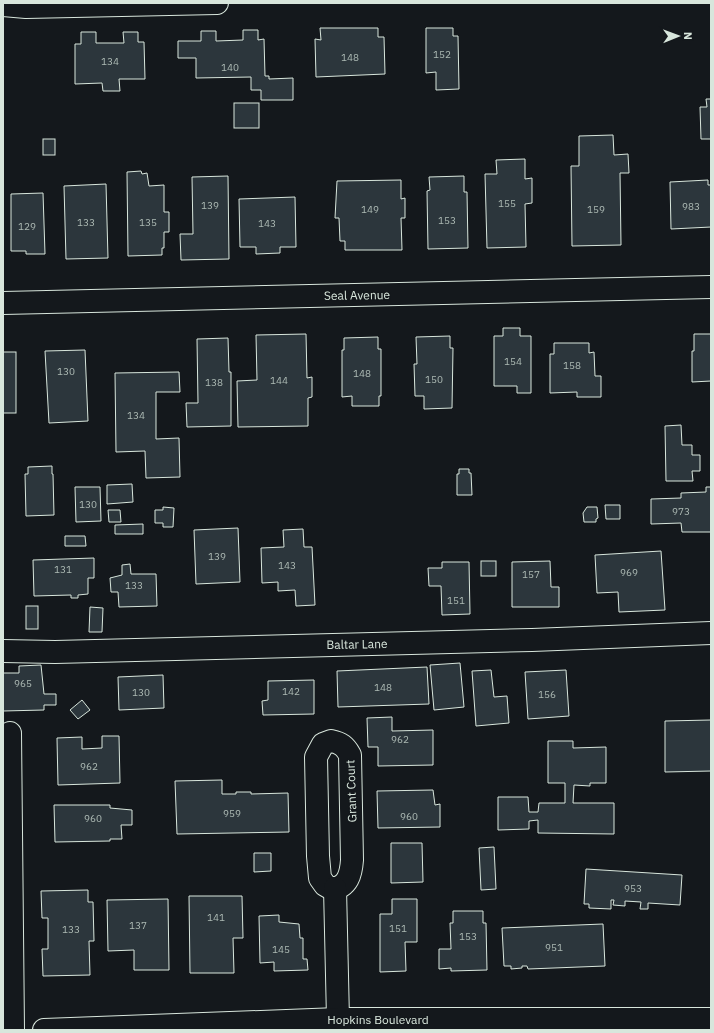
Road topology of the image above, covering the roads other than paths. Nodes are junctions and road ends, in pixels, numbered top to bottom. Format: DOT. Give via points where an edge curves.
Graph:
graph roads {
  1 [pos="216,3"];
  2 [pos="89,4"];
  3 [pos="3,5"];
  4 [pos="711,287"];
  5 [pos="3,303"];
  6 [pos="711,633"];
  7 [pos="3,651"];
  8 [pos="10,733"];
  9 [pos="336,888"];
  10 [pos="338,1019"];
  11 [pos="711,1019"];
  12 [pos="12,1030"];
  13 [pos="44,1030"];
  1 -- 2 [label="street"];
  2 -- 3 [label="street"];
  4 -- 5 [label="street, Seal Avenue"];
  6 -- 7 [label="street, Baltar Lane" via="532,640 55,652"];
  8 -- 12 [label="street"];
  9 -- 9 [label="street, Grant Court" via="324,885 320,878 318,856 316,757 323,744 331,741 339,742 350,755 352,860 350,875 346,882"];
  9 -- 10 [label="street"];
  10 -- 11 [label="street, Hopkins Boulevard"];
  10 -- 13 [label="street, Hopkins Boulevard"];
}
